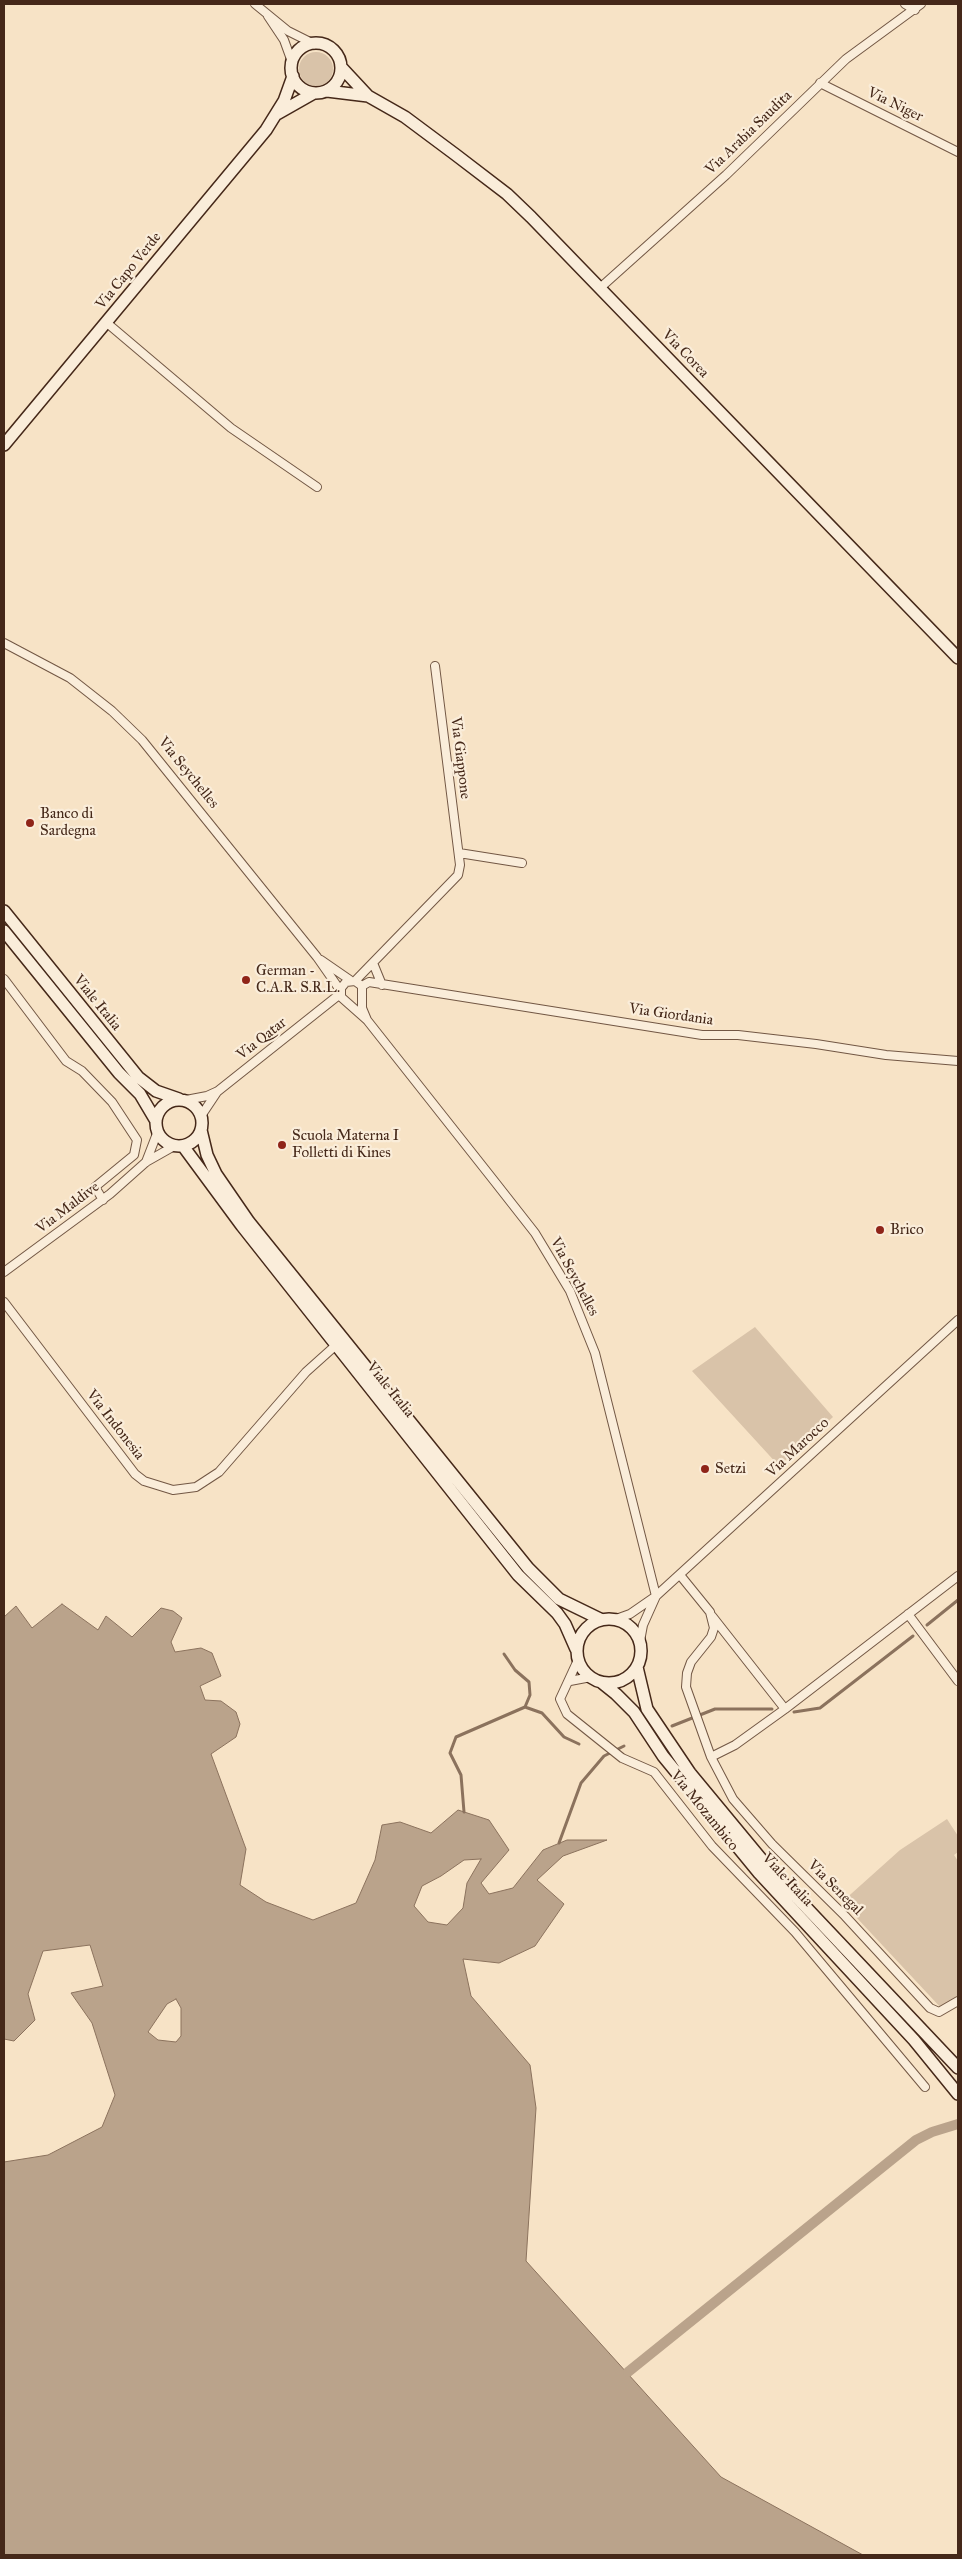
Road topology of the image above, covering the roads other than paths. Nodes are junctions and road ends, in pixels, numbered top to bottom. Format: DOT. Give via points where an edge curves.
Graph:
graph roads {
  1 [pos="255,4"];
  2 [pos="905,4"];
  3 [pos="918,7"];
  4 [pos="266,12"];
  5 [pos="314,44"];
  6 [pos="292,62"];
  7 [pos="341,67"];
  8 [pos="293,76"];
  9 [pos="820,83"];
  10 [pos="326,90"];
  11 [pos="314,93"];
  12 [pos="368,96"];
  13 [pos="276,114"];
  14 [pos="958,152"];
  15 [pos="600,288"];
  16 [pos="107,323"];
  17 [pos="4,445"];
  18 [pos="317,487"];
  19 [pos="4,643"];
  20 [pos="958,658"];
  21 [pos="435,666"];
  22 [pos="459,853"];
  23 [pos="522,863"];
  24 [pos="4,911"];
  25 [pos="4,931"];
  26 [pos="317,957"];
  27 [pos="373,963"];
  28 [pos="4,979"];
  29 [pos="352,980"];
  30 [pos="382,985"];
  31 [pos="362,993"];
  32 [pos="343,997"];
  33 [pos="367,1020"];
  34 [pos="958,1061"];
  35 [pos="218,1091"];
  36 [pos="182,1100"];
  37 [pos="201,1116"];
  38 [pos="157,1126"];
  39 [pos="201,1130"];
  40 [pos="179,1146"];
  41 [pos="146,1162"];
  42 [pos="102,1200"];
  43 [pos="4,1272"];
  44 [pos="4,1302"];
  45 [pos="958,1320"];
  46 [pos="336,1346"];
  47 [pos="680,1576"];
  48 [pos="958,1576"];
  49 [pos="656,1596"];
  50 [pos="710,1612"];
  51 [pos="908,1614"];
  52 [pos="600,1619"];
  53 [pos="616,1619"];
  54 [pos="640,1641"];
  55 [pos="577,1654"];
  56 [pos="637,1667"];
  57 [pos="596,1680"];
  58 [pos="958,1681"];
  59 [pos="570,1682"];
  60 [pos="785,1709"];
  61 [pos="711,1757"];
  62 [pos="958,2001"];
  63 [pos="958,2068"];
  64 [pos="925,2086"];
  65 [pos="958,2094"];
  1 -- 4 [label="street"];
  2 -- 3 [label="street"];
  3 -- 9 [label="street, Via Arabia Saudita" via="867,42"];
  4 -- 5 [label="street" via="296,36"];
  4 -- 6 [label="street" via="284,40"];
  5 -- 6 [label="main road" via="301,49"];
  5 -- 7 [label="main road" via="330,48"];
  6 -- 8 [label="main road"];
  7 -- 10 [label="main road" via="338,80"];
  7 -- 12 [label="main road"];
  8 -- 11 [label="main road" via="301,88"];
  8 -- 13 [label="main road, Via Capo Verde"];
  9 -- 14 [label="street, Via Niger"];
  9 -- 15 [label="street, Via Arabia Saudita" via="726,175"];
  10 -- 11 [label="main road"];
  10 -- 12 [label="main road"];
  11 -- 13 [label="main road"];
  12 -- 15 [label="main road, Via Corea" via="406,118 507,194"];
  13 -- 16 [label="main road, Via Capo Verde"];
  15 -- 20 [label="main road, Via Corea"];
  16 -- 17 [label="main road, Via Capo Verde"];
  16 -- 18 [label="street" via="231,428"];
  19 -- 26 [label="street, Via Seychelles" via="70,678 142,740"];
  21 -- 22 [label="street, Via Giappone"];
  22 -- 23 [label="street"];
  22 -- 27 [label="street, Via Giappone" via="458,875"];
  24 -- 36 [label="main road, Viale Italia" via="138,1077 156,1090"];
  25 -- 38 [label="main road, Viale Italia" via="119,1073 140,1094"];
  26 -- 29 [label="street, Via Seychelles"];
  26 -- 32 [label="street, Via Seychelles"];
  27 -- 29 [label="street, Via Giappone"];
  27 -- 30 [label="street"];
  27 -- 31 [label="street, Via Giappone"];
  28 -- 42 [label="street" via="66,1061 82,1071 112,1102 137,1140 134,1155 95,1187"];
  29 -- 31 [label="street, Via Seychelles"];
  29 -- 32 [label="street, Via Giappone" via="343,984"];
  30 -- 31 [label="street, Via Giordania" via="369,982"];
  30 -- 34 [label="street, Via Giordania" via="702,1035 738,1035"];
  31 -- 32 [label="street, Via Giordania" via="356,1003"];
  31 -- 33 [label="street, Via Seychelles"];
  32 -- 33 [label="street, Via Seychelles"];
  32 -- 35 [label="street, Via Qatar" via="330,1000"];
  33 -- 49 [label="street, Via Seychelles" via="535,1233 570,1291 595,1353"];
  35 -- 36 [label="street"];
  35 -- 37 [label="street"];
  36 -- 37 [label="main road" via="196,1106"];
  36 -- 38 [label="main road" via="164,1106"];
  37 -- 39 [label="main road"];
  38 -- 40 [label="main road" via="166,1142"];
  38 -- 41 [label="street, Via Maldive"];
  39 -- 40 [label="main road" via="195,1139"];
  39 -- 52 [label="main road, Viale Italia" via="216,1174 249,1222 528,1568 559,1599"];
  40 -- 41 [label="street, Via Maldive"];
  40 -- 46 [label="main road, Viale Italia"];
  41 -- 42 [label="street, Via Maldive"];
  42 -- 43 [label="street, Via Maldive"];
  44 -- 46 [label="street, Via Indonesia" via="135,1474 144,1481 173,1490 196,1487 219,1472 306,1372"];
  45 -- 47 [label="street, Via Marocco"];
  46 -- 55 [label="main road, Viale Italia" via="518,1575 557,1613"];
  47 -- 49 [label="street, Via Marocco"];
  47 -- 50 [label="street"];
  48 -- 51 [label="street"];
  49 -- 53 [label="street, Via Marocco" via="630,1614"];
  49 -- 54 [label="street, Via Marocco" via="643,1625"];
  50 -- 60 [label="street"];
  50 -- 61 [label="street, Via Senegal" via="714,1628 711,1637 691,1662 686,1687"];
  51 -- 58 [label="street"];
  51 -- 60 [label="street"];
  52 -- 53 [label="main road"];
  52 -- 55 [label="main road" via="583,1630"];
  53 -- 54 [label="main road" via="631,1627"];
  54 -- 56 [label="main road"];
  55 -- 57 [label="main road"];
  55 -- 59 [label="street, Via Mozambico"];
  56 -- 57 [label="main road" via="621,1681"];
  56 -- 63 [label="main road, Viale Italia" via="647,1709 690,1772 767,1866"];
  57 -- 59 [label="street"];
  57 -- 65 [label="main road, Viale Italia" via="634,1712 663,1756 758,1873 914,2040"];
  59 -- 64 [label="street, Via Mozambico" via="560,1699 567,1714 610,1749 654,1772 712,1846 795,1932"];
  60 -- 61 [label="street" via="735,1745"];
  61 -- 62 [label="street, Via Senegal" via="724,1785 750,1819 930,2008 939,2012"];
}
